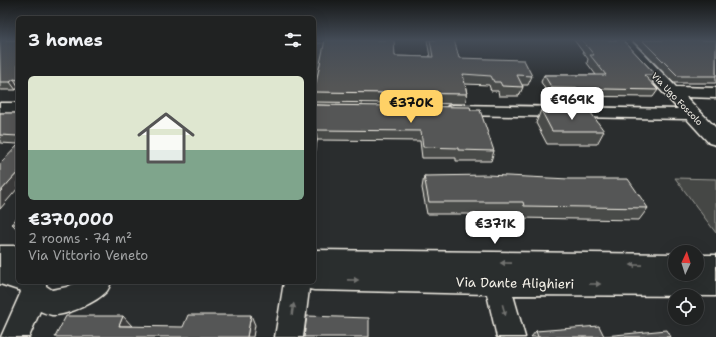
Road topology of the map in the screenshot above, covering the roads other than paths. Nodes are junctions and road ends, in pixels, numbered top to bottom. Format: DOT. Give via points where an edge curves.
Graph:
graph roads {
  1 [pos="637,56"];
  2 [pos="670,92"];
  3 [pos="716,93"];
  4 [pos="0,108"];
  5 [pos="16,108"];
  6 [pos="438,110"];
  7 [pos="692,114"];
  8 [pos="716,139"];
  9 [pos="0,256"];
  10 [pos="16,256"];
  11 [pos="316,261"];
  12 [pos="668,265"];
  13 [pos="704,266"];
  14 [pos="716,266"];
  15 [pos="0,273"];
  16 [pos="16,279"];
  17 [pos="316,279"];
  18 [pos="497,283"];
  19 [pos="28,284"];
  20 [pos="96,284"];
  21 [pos="297,284"];
  22 [pos="716,284"];
  23 [pos="15,337"];
  24 [pos="289,337"];
  25 [pos="511,337"];
  1 -- 2 [label="street, Via Ugo Foscolo"];
  2 -- 3 [label="street"];
  2 -- 7 [label="street, Via Ugo Foscolo"];
  4 -- 5 [label="street"];
  6 -- 7 [label="street"];
  7 -- 8 [label="street, Via Ugo Foscolo"];
  9 -- 10 [label="street"];
  12 -- 11 [label="street, Via Dante Alighieri, one-way"];
  13 -- 14 [label="street"];
  15 -- 16 [label="street"];
  17 -- 18 [label="street, Via Dante Alighieri, one-way"];
  18 -- 22 [label="street, Via Dante Alighieri, one-way"];
  18 -- 25 [label="street, one-way"];
  19 -- 20 [label="street" via="41,300 52,302 72,298"];
  19 -- 23 [label="street"];
  24 -- 21 [label="street, one-way"];
}
